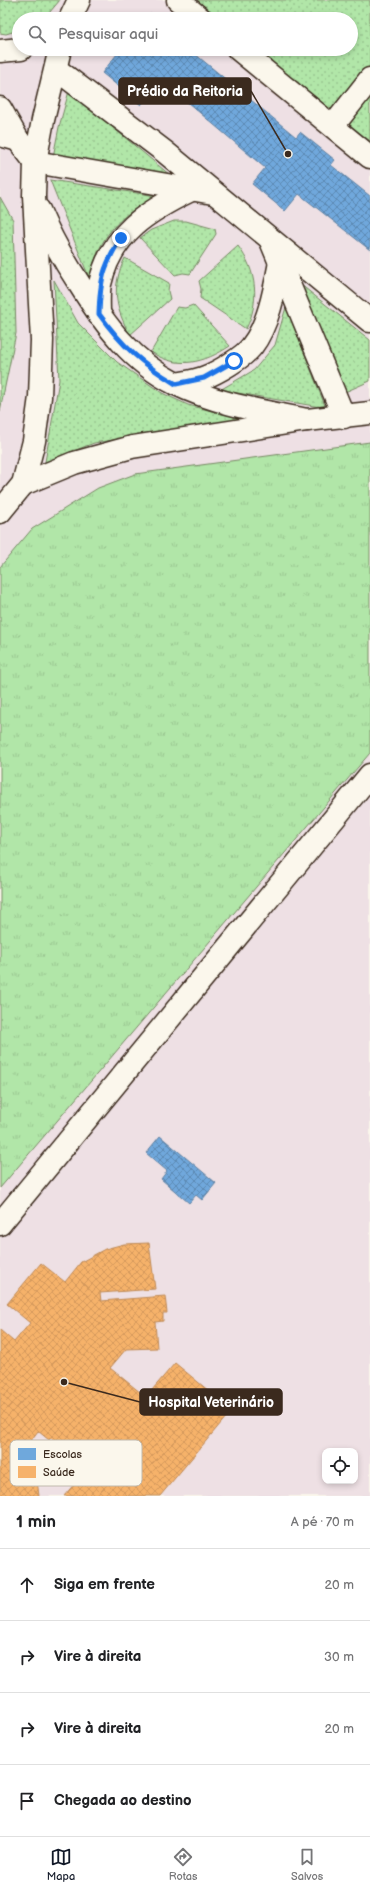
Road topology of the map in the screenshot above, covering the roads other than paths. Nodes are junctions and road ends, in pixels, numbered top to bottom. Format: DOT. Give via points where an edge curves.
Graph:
graph roads {
  1 [pos="79,0"];
  2 [pos="178,0"];
  3 [pos="73,12"];
  4 [pos="193,12"];
  5 [pos="12,50"];
  6 [pos="0,51"];
  7 [pos="247,56"];
  8 [pos="58,59"];
  9 [pos="370,79"];
  10 [pos="0,108"];
  11 [pos="333,126"];
  12 [pos="9,138"];
  13 [pos="370,157"];
  14 [pos="36,162"];
  15 [pos="191,190"];
  16 [pos="213,193"];
  17 [pos="34,196"];
  18 [pos="269,238"];
  19 [pos="280,262"];
  20 [pos="99,314"];
  21 [pos="370,321"];
  22 [pos="176,384"];
  23 [pos="370,413"];
  24 [pos="344,417"];
  25 [pos="307,420"];
  26 [pos="23,484"];
  27 [pos="0,512"];
  28 [pos="370,775"];
  29 [pos="0,1224"];
  1 -- 3 [label="lane"];
  2 -- 4 [label="lane"];
  5 -- 6 [label="lane"];
  7 -- 11 [label="lane"];
  8 -- 14 [label="lane"];
  8 -- 16 [label="lane"];
  9 -- 11 [label="lane"];
  10 -- 12 [label="lane"];
  11 -- 13 [label="lane"];
  12 -- 14 [label="lane"];
  14 -- 15 [label="lane"];
  14 -- 17 [label="lane"];
  15 -- 16 [label="lane"];
  15 -- 20 [label="lane" via="144,216 121,238 108,258 100,284"];
  16 -- 18 [label="lane"];
  17 -- 20 [label="lane" via="50,235"];
  17 -- 26 [label="lane" via="42,340 40,397 34,441"];
  18 -- 19 [label="lane"];
  18 -- 21 [label="lane"];
  19 -- 22 [label="lane" via="273,297 262,329 252,347 204,378"];
  19 -- 24 [label="lane"];
  20 -- 22 [label="lane" via="132,354"];
  22 -- 25 [label="lane" via="226,402"];
  23 -- 24 [label="lane"];
  24 -- 25 [label="lane"];
  25 -- 26 [label="lane" via="132,447 74,463"];
  26 -- 27 [label="lane"];
  28 -- 29 [label="lane"];
}
